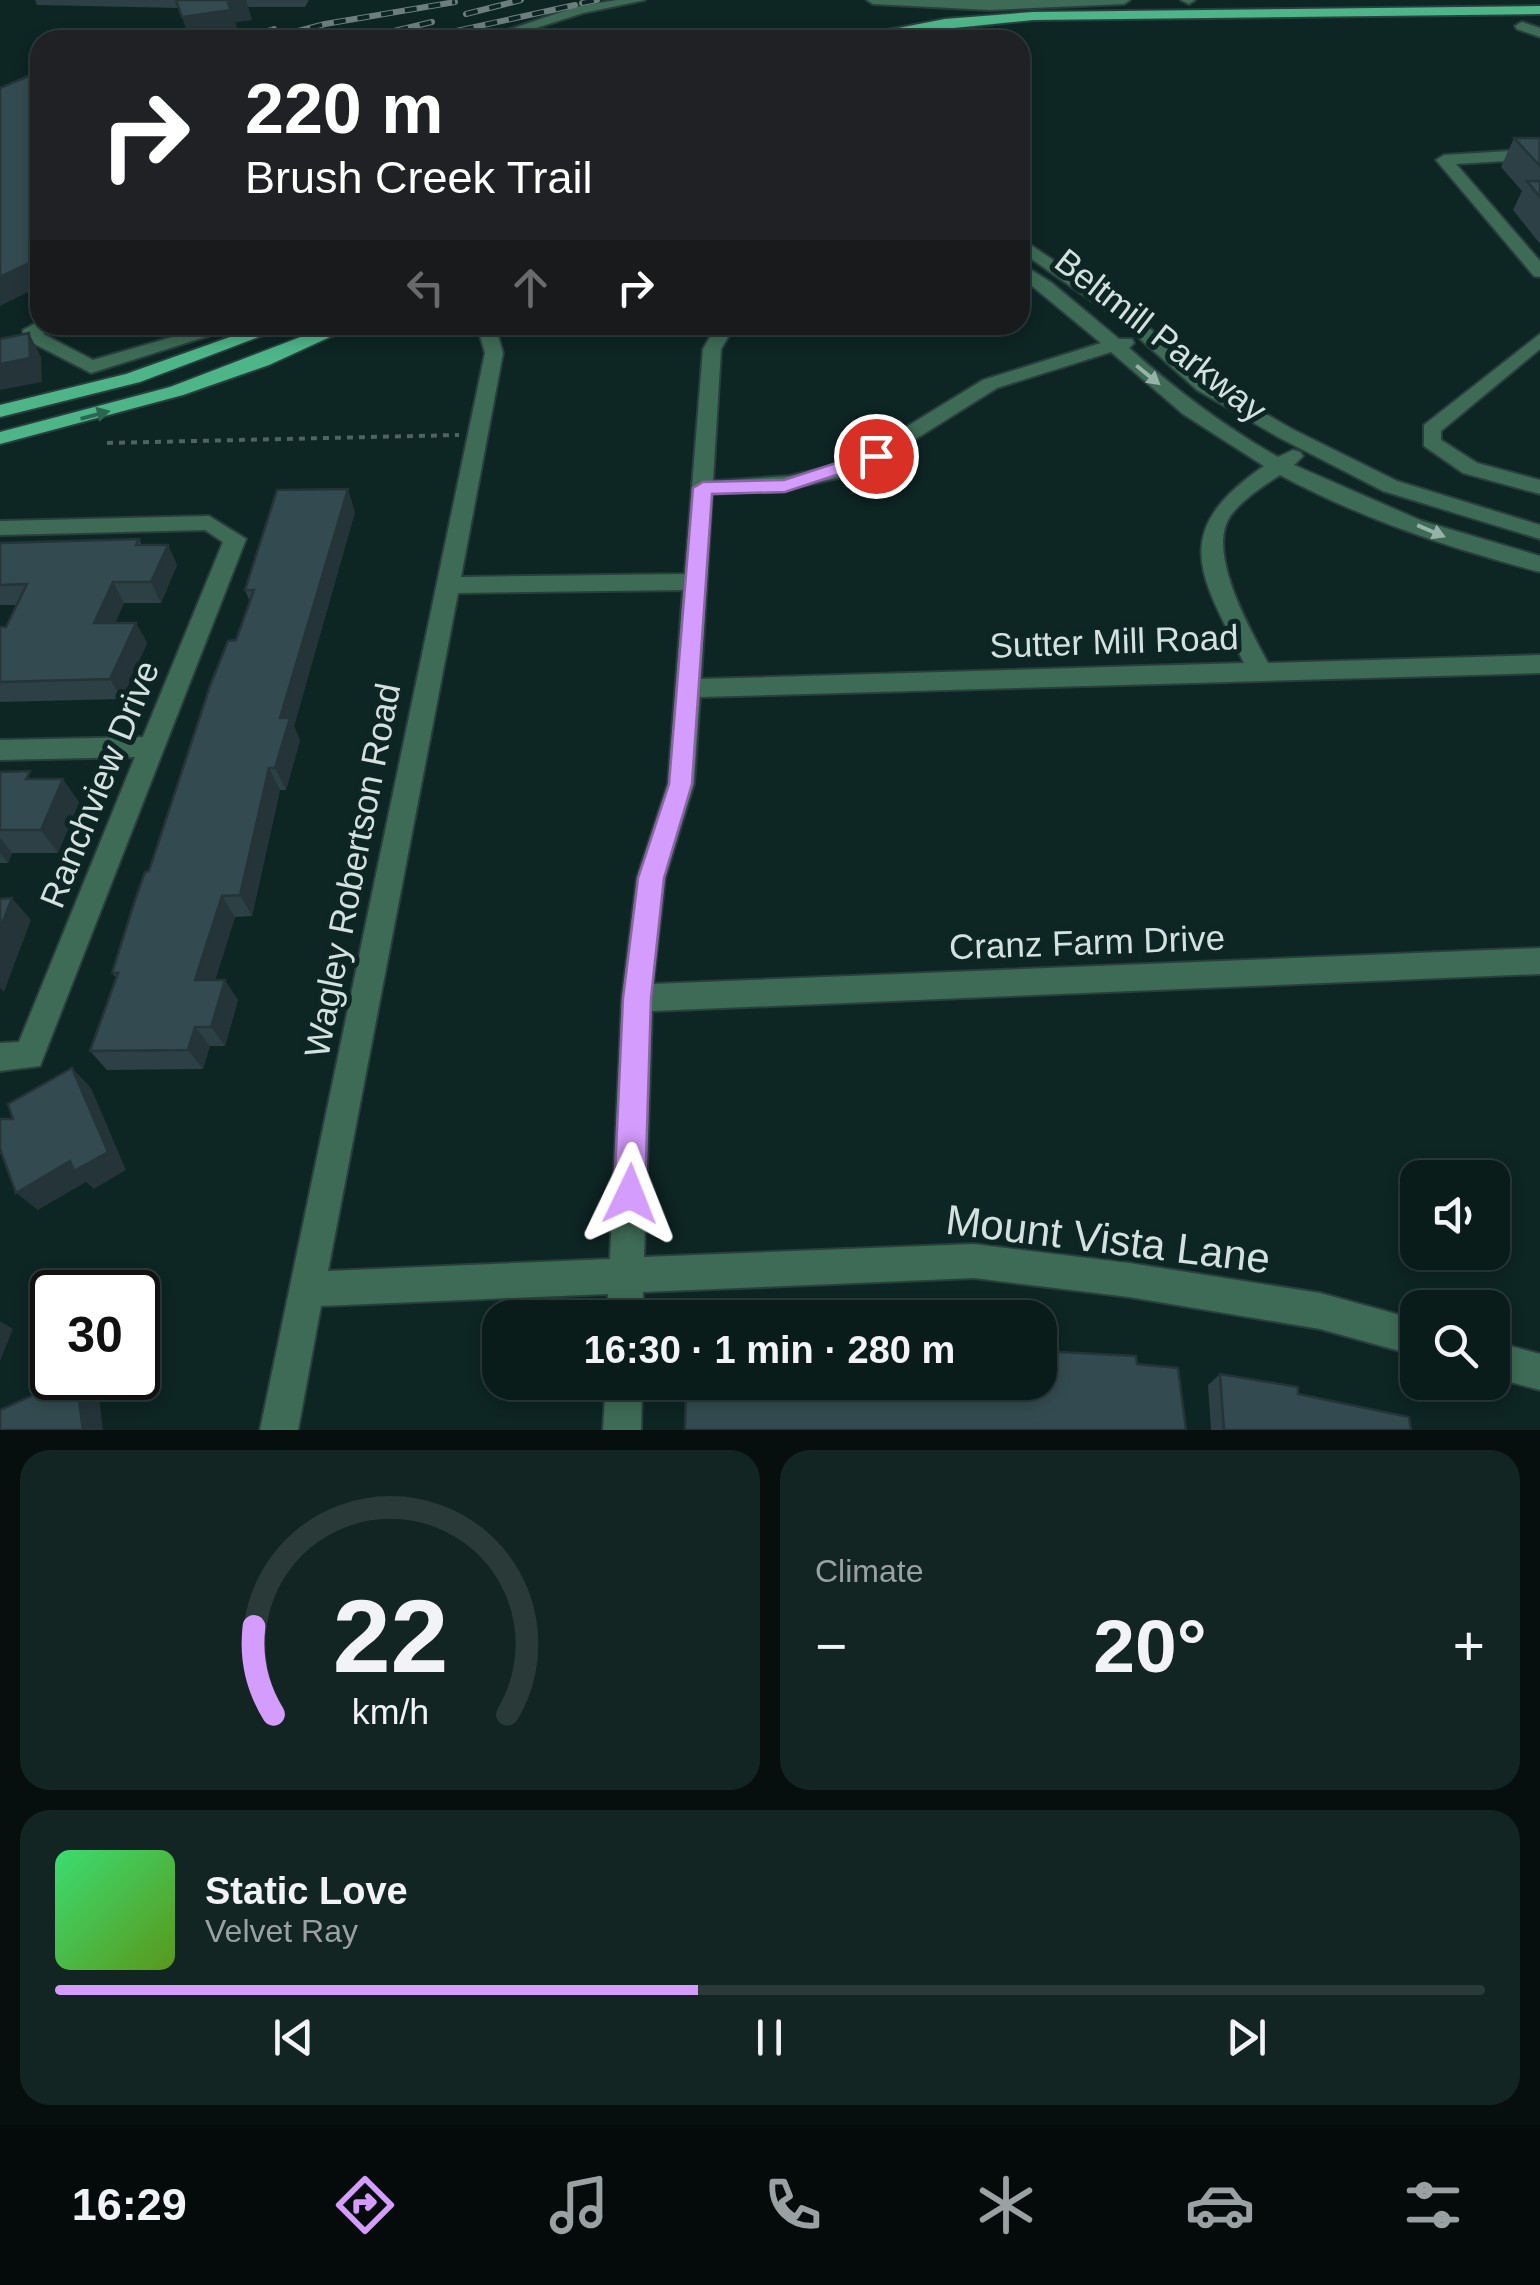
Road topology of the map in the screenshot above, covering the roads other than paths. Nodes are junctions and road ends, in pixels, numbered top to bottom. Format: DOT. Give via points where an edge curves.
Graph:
graph roads {
  1 [pos="639,0"];
  2 [pos="873,0"];
  3 [pos="1124,0"];
  4 [pos="1109,14"];
  5 [pos="1338,20"];
  6 [pos="1540,21"];
  7 [pos="1522,26"];
  8 [pos="1104,29"];
  9 [pos="517,30"];
  10 [pos="908,30"];
  11 [pos="1030,34"];
  12 [pos="1540,154"];
  13 [pos="1030,250"];
  14 [pos="1540,272"];
  15 [pos="1030,275"];
  16 [pos="31,335"];
  17 [pos="200,335"];
  18 [pos="253,335"];
  19 [pos="325,335"];
  20 [pos="489,335"];
  21 [pos="720,335"];
  22 [pos="1149,337"];
  23 [pos="1540,340"];
  24 [pos="1115,345"];
  25 [pos="0,411"];
  26 [pos="0,438"];
  27 [pos="1309,445"];
  28 [pos="1282,464"];
  29 [pos="1540,487"];
  30 [pos="703,488"];
  31 [pos="0,528"];
  32 [pos="1540,532"];
  33 [pos="1540,564"];
  34 [pos="696,582"];
  35 [pos="448,585"];
  36 [pos="1540,664"];
  37 [pos="1260,672"];
  38 [pos="690,688"];
  39 [pos="151,747"];
  40 [pos="0,750"];
  41 [pos="1540,961"];
  42 [pos="637,998"];
  43 [pos="15,1057"];
  44 [pos="626,1272"];
  45 [pos="305,1289"];
  46 [pos="625,1300"];
  47 [pos="1400,1333"];
  48 [pos="1510,1364"];
  49 [pos="1540,1372"];
  50 [pos="623,1400"];
  51 [pos="279,1430"];
  52 [pos="622,1430"];
  1 -- 9 [label="street"];
  2 -- 3 [label="street" via="927,6"];
  4 -- 5 [label="main road"];
  4 -- 6 [label="main road"];
  4 -- 10 [label="main road"];
  5 -- 6 [label="main road"];
  5 -- 8 [label="main road"];
  6 -- 7 [label="street"];
  7 -- 8 [label="main road"];
  8 -- 11 [label="main road"];
  12 -- 14 [label="street" via="1444,160"];
  13 -- 22 [label="street, Beltmill Parkway"];
  15 -- 24 [label="street, Beltmill Parkway"];
  16 -- 17 [label="street" via="91,367"];
  18 -- 25 [label="main road" via="133,378"];
  26 -- 19 [label="main road, one-way" via="182,390"];
  20 -- 35 [label="street, Wagley Robertson Road" via="494,353"];
  21 -- 30 [label="street" via="712,350"];
  22 -- 24 [label="street"];
  22 -- 27 [label="street, Beltmill Parkway" via="1204,386"];
  23 -- 29 [label="street" via="1430,429 1430,442 1470,468"];
  24 -- 28 [label="street, Beltmill Parkway, one-way" via="1216,428"];
  24 -- 30 [label="street" via="1019,370 840,471 785,486"];
  27 -- 28 [label="street"];
  27 -- 32 [label="street, Beltmill Parkway" via="1390,486"];
  28 -- 33 [label="street, Beltmill Parkway, one-way" via="1465,546"];
  28 -- 37 [label="street" via="1216,519 1211,542 1218,580"];
  30 -- 34 [label="street"];
  31 -- 39 [label="street, Ranchview Drive" via="209,524 235,539"];
  34 -- 35 [label="street"];
  34 -- 38 [label="street"];
  35 -- 45 [label="street, Wagley Robertson Road"];
  36 -- 37 [label="street, Sutter Mill Road"];
  37 -- 38 [label="street, Sutter Mill Road"];
  38 -- 42 [label="street" via="680,784 651,878"];
  39 -- 40 [label="street"];
  39 -- 43 [label="street, Ranchview Drive"];
  41 -- 42 [label="street, Cranz Farm Drive"];
  42 -- 44 [label="street"];
  44 -- 45 [label="street, Mount Vista Lane"];
  44 -- 46 [label="street"];
  44 -- 47 [label="street, Mount Vista Lane" via="974,1261 1320,1311"];
  45 -- 51 [label="street, Wagley Robertson Road"];
  48 -- 49 [label="street"];
  50 -- 52 [label="street"];
}
